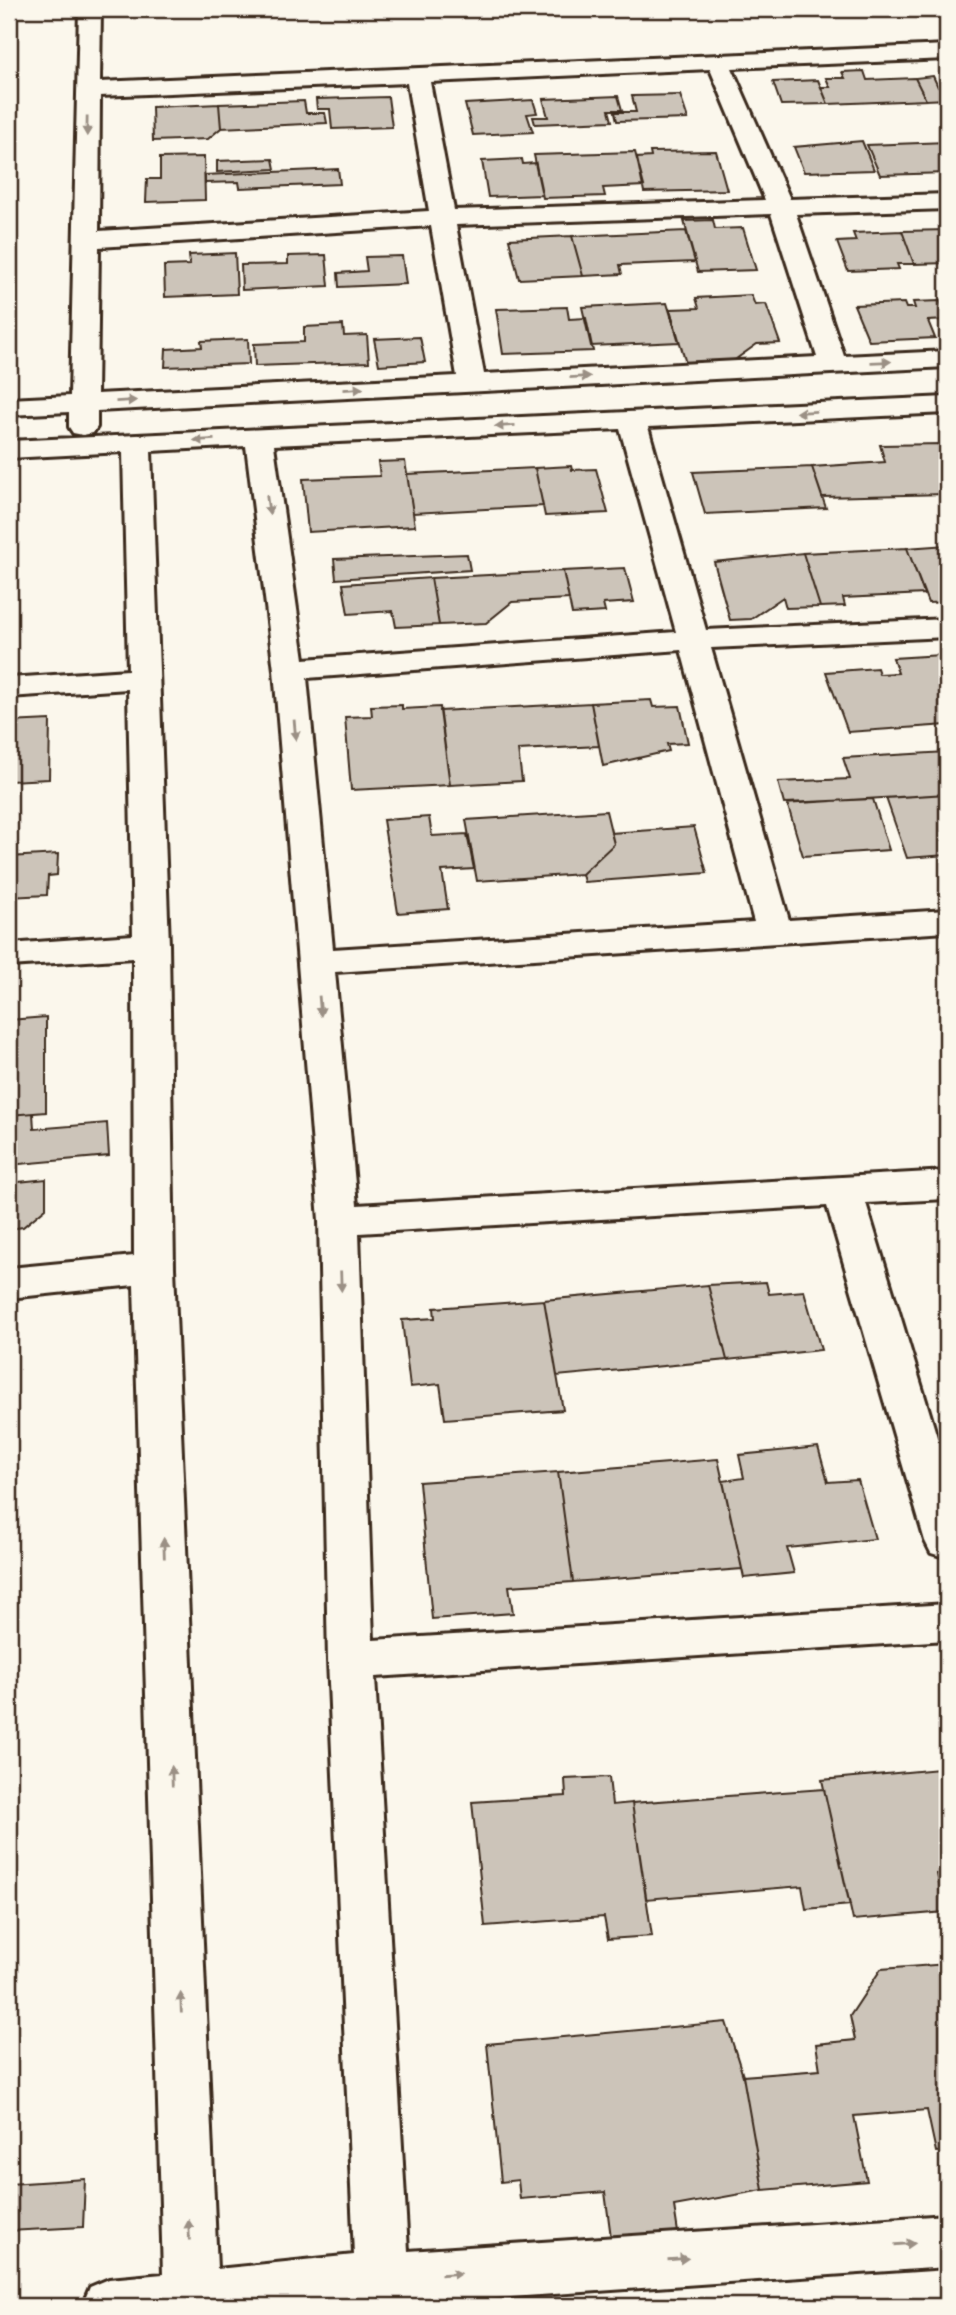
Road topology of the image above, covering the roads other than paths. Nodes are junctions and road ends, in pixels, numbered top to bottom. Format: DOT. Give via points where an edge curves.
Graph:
graph roads {
  1 [pos="90,9"];
  2 [pos="947,52"];
  3 [pos="718,62"];
  4 [pos="416,75"];
  5 [pos="88,90"];
  6 [pos="947,201"];
  7 [pos="781,207"];
  8 [pos="442,218"];
  9 [pos="85,240"];
  10 [pos="947,359"];
  11 [pos="833,364"];
  12 [pos="472,383"];
  13 [pos="85,403"];
  14 [pos="947,405"];
  15 [pos="9,407"];
  16 [pos="632,420"];
  17 [pos="259,437"];
  18 [pos="136,443"];
  19 [pos="81,446"];
  20 [pos="9,449"];
  21 [pos="947,628"];
  22 [pos="693,640"];
  23 [pos="290,670"];
  24 [pos="143,680"];
  25 [pos="9,687"];
  26 [pos="947,921"];
  27 [pos="775,933"];
  28 [pos="151,945"];
  29 [pos="9,955"];
  30 [pos="316,962"];
  31 [pos="947,1185"];
  32 [pos="843,1192"];
  33 [pos="339,1220"];
  34 [pos="154,1268"];
  35 [pos="9,1283"];
  36 [pos="947,1541"];
  37 [pos="947,1622"];
  38 [pos="351,1660"];
  39 [pos="947,2241"];
  40 [pos="384,2293"];
  41 [pos="191,2302"];
  42 [pos="108,2306"];
  1 -- 5 [label="lane"];
  2 -- 3 [label="lane"];
  3 -- 4 [label="lane"];
  3 -- 7 [label="lane"];
  4 -- 5 [label="lane"];
  4 -- 8 [label="lane"];
  5 -- 9 [label="lane, one-way"];
  6 -- 7 [label="lane"];
  7 -- 8 [label="lane"];
  7 -- 11 [label="lane"];
  8 -- 9 [label="lane"];
  8 -- 12 [label="lane"];
  9 -- 13 [label="lane"];
  11 -- 10 [label="lane, one-way"];
  12 -- 11 [label="lane, one-way"];
  13 -- 12 [label="lane, one-way"];
  13 -- 15 [label="lane"];
  13 -- 19 [label="lane"];
  14 -- 16 [label="lane, one-way"];
  16 -- 17 [label="lane, one-way"];
  16 -- 22 [label="lane"];
  17 -- 18 [label="lane, one-way"];
  17 -- 23 [label="lane, one-way"];
  18 -- 19 [label="lane"];
  18 -- 24 [label="lane"];
  19 -- 20 [label="lane"];
  21 -- 22 [label="lane"];
  22 -- 23 [label="lane"];
  22 -- 27 [label="lane"];
  23 -- 30 [label="lane, one-way"];
  24 -- 25 [label="lane"];
  24 -- 28 [label="lane"];
  26 -- 27 [label="lane"];
  27 -- 30 [label="lane"];
  28 -- 29 [label="lane"];
  28 -- 34 [label="lane"];
  30 -- 33 [label="lane, one-way"];
  31 -- 32 [label="lane"];
  32 -- 33 [label="lane"];
  32 -- 36 [label="lane"];
  33 -- 38 [label="lane, one-way"];
  34 -- 35 [label="lane"];
  41 -- 34 [label="lane, one-way"];
  37 -- 38 [label="lane"];
  38 -- 40 [label="lane"];
  40 -- 39 [label="lane, one-way"];
  40 -- 41 [label="lane"];
  41 -- 42 [label="lane"];
}
